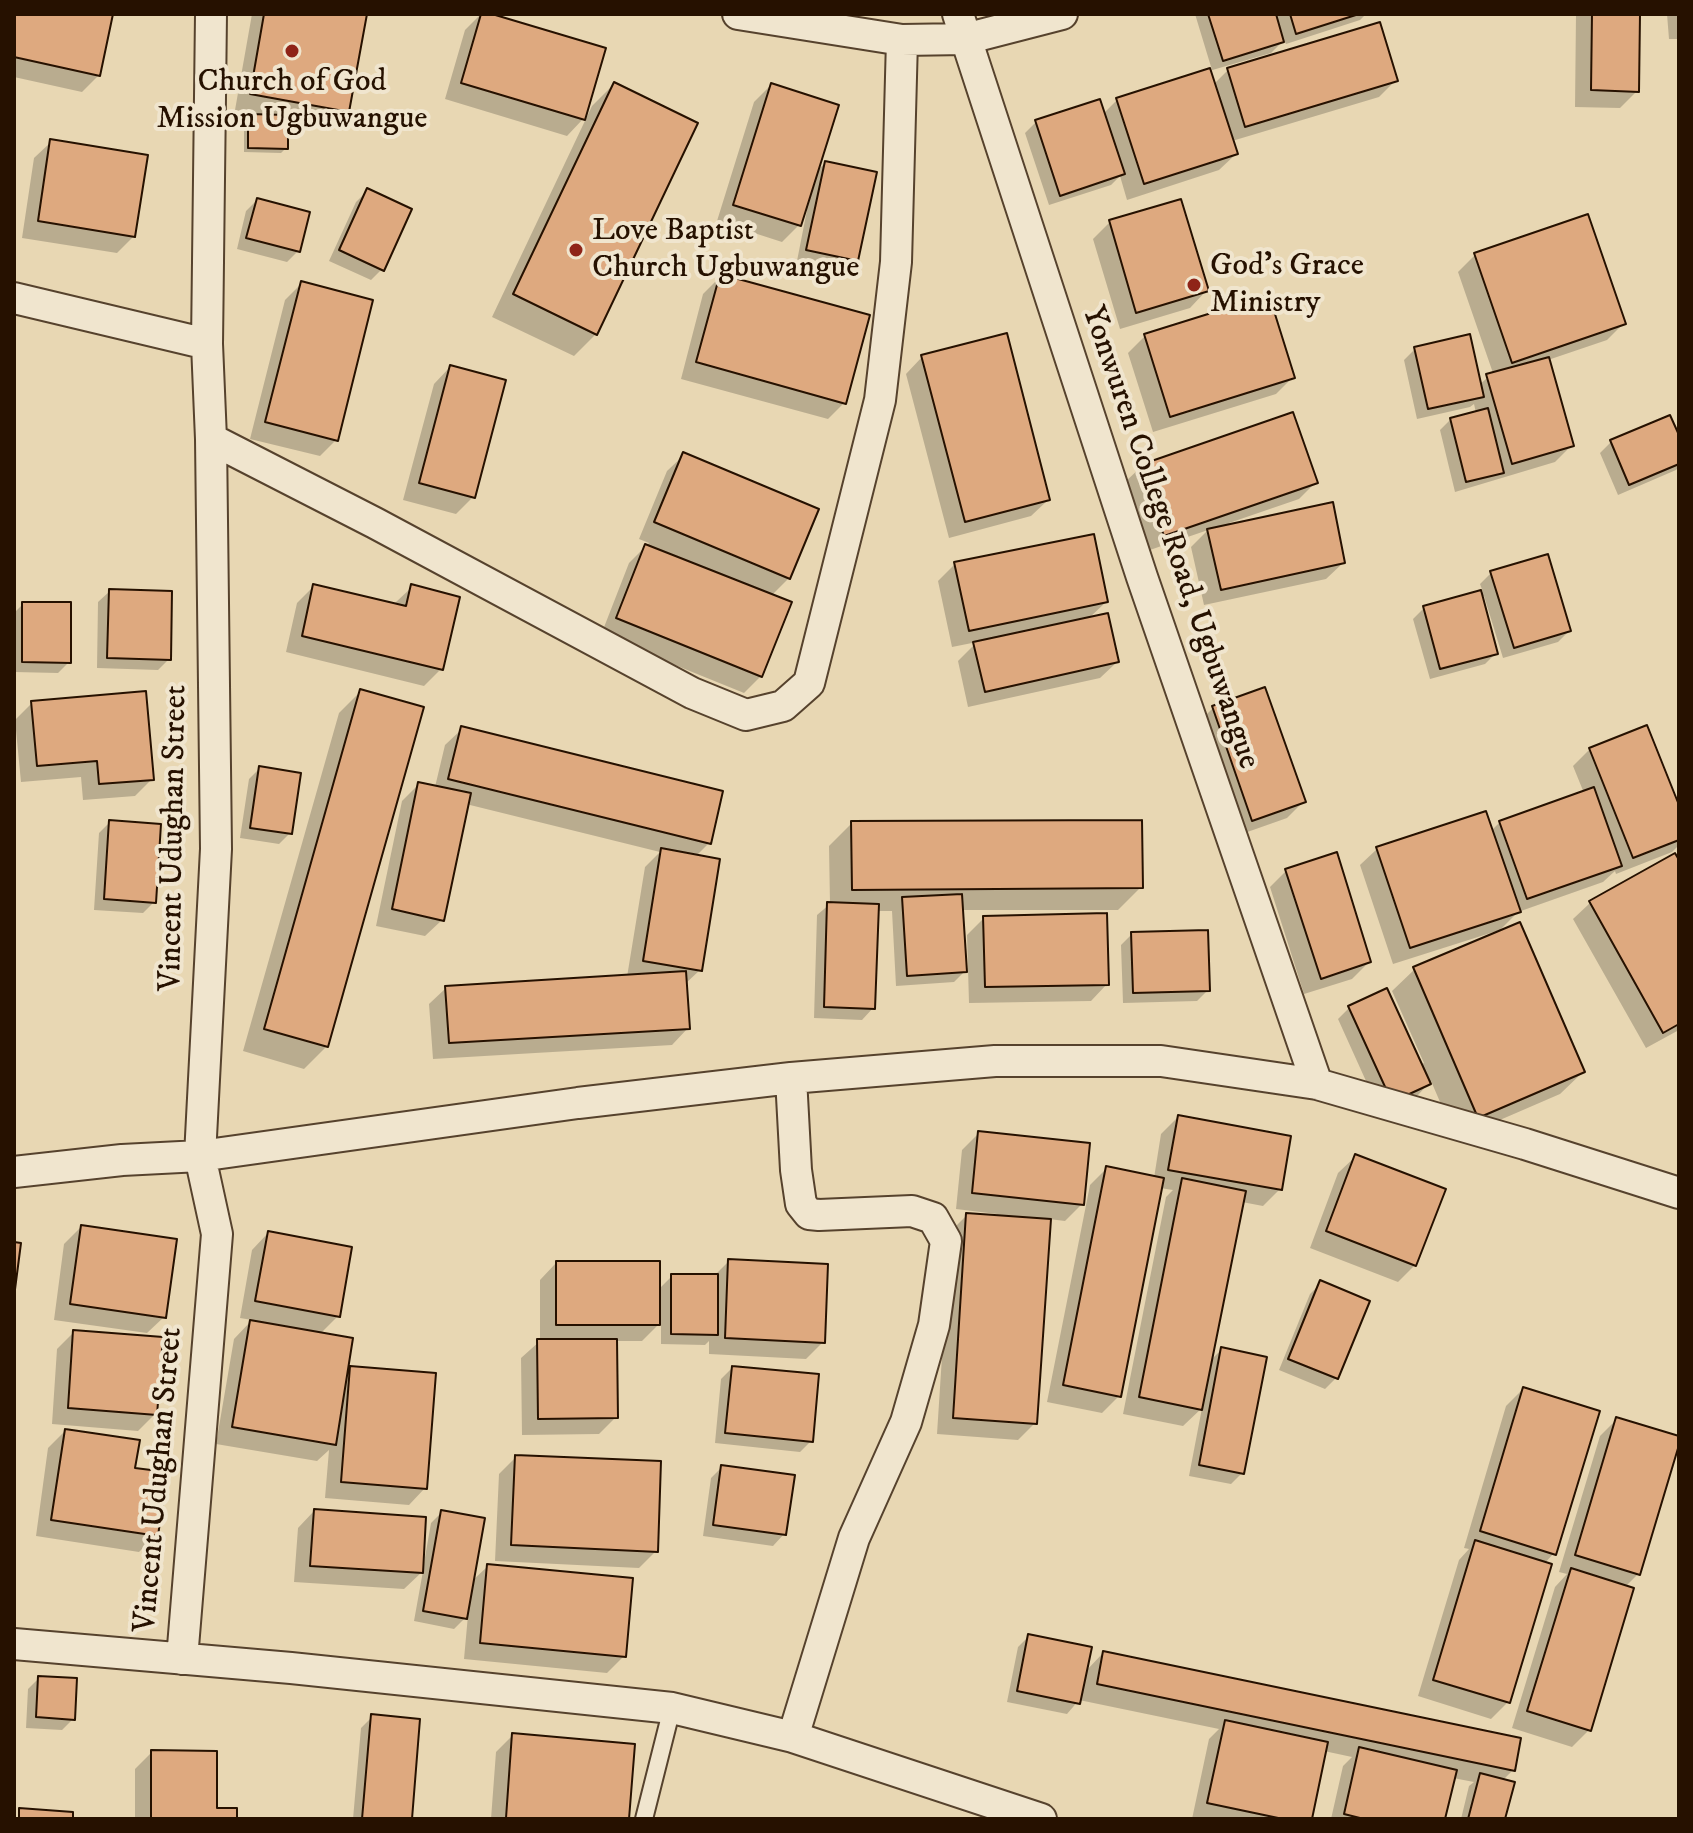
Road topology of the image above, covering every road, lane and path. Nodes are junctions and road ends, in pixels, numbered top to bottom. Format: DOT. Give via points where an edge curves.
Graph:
graph roads {
  1 [pos="211,14"];
  2 [pos="738,14"];
  3 [pos="1062,14"];
  4 [pos="962,26"];
  5 [pos="902,40"];
  6 [pos="14,298"];
  7 [pos="207,344"];
  8 [pos="211,439"];
  9 [pos="791,1078"];
  10 [pos="1317,1084"];
  11 [pos="200,1156"];
  12 [pos="14,1172"];
  13 [pos="1679,1193"];
  14 [pos="14,1644"];
  15 [pos="182,1659"];
  16 [pos="672,1708"];
  17 [pos="793,1737"];
  18 [pos="644,1819"];
  19 [pos="1041,1819"];
  1 -- 7 [label="street, Vincent Udughan Street"];
  2 -- 5 [label="street"];
  3 -- 4 [label="street"];
  4 -- 5 [label="street"];
  4 -- 10 [label="street, Yonwuren College Road, Ugbuwangue" via="1142,577"];
  5 -- 8 [label="street" via="896,262 880,400 809,683 783,706 746,715 692,693"];
  6 -- 7 [label="street"];
  7 -- 8 [label="street, Vincent Udughan Street"];
  8 -- 11 [label="street, Vincent Udughan Street" via="216,849"];
  9 -- 10 [label="street" via="995,1061 1161,1061"];
  9 -- 11 [label="street"];
  9 -- 17 [label="street" via="796,1170 801,1204 809,1214 912,1211 933,1218 946,1241 934,1325 906,1422 854,1538"];
  10 -- 13 [label="street"];
  11 -- 12 [label="street"];
  11 -- 15 [label="street, Vincent Udughan Street" via="217,1234"];
  14 -- 15 [label="street"];
  15 -- 16 [label="street"];
  16 -- 17 [label="street"];
  16 -- 18 [label="lane"];
  17 -- 19 [label="street"];
}
